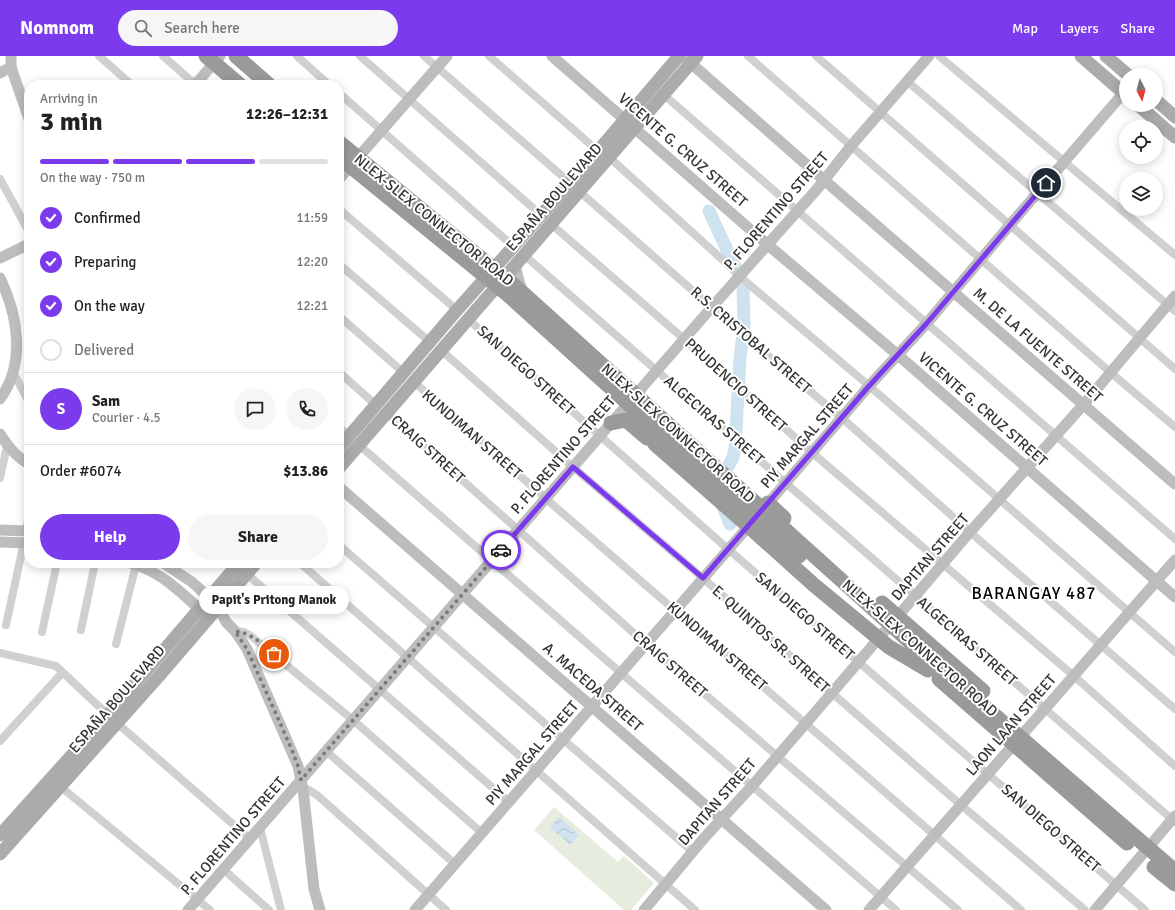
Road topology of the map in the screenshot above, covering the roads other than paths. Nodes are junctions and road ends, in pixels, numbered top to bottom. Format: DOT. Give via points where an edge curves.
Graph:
graph roads {
  1 [pos="99,56"];
  2 [pos="163,56"];
  3 [pos="206,56"];
  4 [pos="219,56"];
  5 [pos="228,56"];
  6 [pos="236,56"];
  7 [pos="297,56"];
  8 [pos="360,56"];
  9 [pos="424,56"];
  10 [pos="447,56"];
  11 [pos="489,56"];
  12 [pos="552,56"];
  13 [pos="678,56"];
  14 [pos="748,56"];
  15 [pos="816,56"];
  16 [pos="929,56"];
  17 [pos="939,56"];
  18 [pos="1081,56"];
  19 [pos="1106,56"];
  20 [pos="691,58"];
  21 [pos="11,62"];
  22 [pos="437,68"];
  23 [pos="1120,68"];
  24 [pos="0,73"];
  25 [pos="126,80"];
  26 [pos="189,80"];
  27 [pos="199,80"];
  28 [pos="234,80"];
  29 [pos="246,80"];
  30 [pos="255,80"];
  31 [pos="263,80"];
  32 [pos="323,80"];
  33 [pos="907,81"];
  34 [pos="1119,88"];
  35 [pos="664,95"];
  36 [pos="24,98"];
  37 [pos="344,98"];
  38 [pos="410,99"];
  39 [pos="1119,100"];
  40 [pos="1163,106"];
  41 [pos="880,112"];
  42 [pos="1146,112"];
  43 [pos="1175,117"];
  44 [pos="624,120"];
  45 [pos="635,129"];
  46 [pos="382,132"];
  47 [pos="1175,136"];
  48 [pos="344,146"];
  49 [pos="851,146"];
  50 [pos="598,151"];
  51 [pos="610,158"];
  52 [pos="344,161"];
  53 [pos="1064,162"];
  54 [pos="346,163"];
  55 [pos="0,180"];
  56 [pos="825,180"];
  57 [pos="569,182"];
  58 [pos="580,192"];
  59 [pos="1037,193"];
  60 [pos="797,211"];
  61 [pos="344,212"];
  62 [pos="541,215"];
  63 [pos="24,223"];
  64 [pos="551,224"];
  65 [pos="1009,226"];
  66 [pos="768,245"];
  67 [pos="24,246"];
  68 [pos="513,246"];
  69 [pos="1175,255"];
  70 [pos="0,258"];
  71 [pos="520,260"];
  72 [pos="981,260"];
  73 [pos="344,268"];
  74 [pos="742,274"];
  75 [pos="0,278"];
  76 [pos="484,279"];
  77 [pos="494,288"];
  78 [pos="953,291"];
  79 [pos="1172,304"];
  80 [pos="712,307"];
  81 [pos="457,310"];
  82 [pos="468,318"];
  83 [pos="344,320"];
  84 [pos="927,323"];
  85 [pos="1139,338"];
  86 [pos="684,339"];
  87 [pos="430,342"];
  88 [pos="441,350"];
  89 [pos="898,355"];
  90 [pos="1175,369"];
  91 [pos="656,371"];
  92 [pos="1110,372"];
  93 [pos="404,373"];
  94 [pos="14,374"];
  95 [pos="344,376"];
  96 [pos="647,381"];
  97 [pos="414,382"];
  98 [pos="869,386"];
  99 [pos="24,393"];
  100 [pos="632,398"];
  101 [pos="0,399"];
  102 [pos="1084,404"];
  103 [pos="376,405"];
  104 [pos="652,407"];
  105 [pos="387,413"];
  106 [pos="842,418"];
  107 [pos="612,422"];
  108 [pos="1175,427"];
  109 [pos="344,432"];
  110 [pos="0,434"];
  111 [pos="1056,435"];
  112 [pos="600,436"];
  113 [pos="354,441"];
  114 [pos="655,444"];
  115 [pos="7,446"];
  116 [pos="344,446"];
  117 [pos="812,452"];
  118 [pos="344,459"];
  119 [pos="24,461"];
  120 [pos="573,467"];
  121 [pos="1027,468"];
  122 [pos="0,478"];
  123 [pos="786,482"];
  124 [pos="1175,484"];
  125 [pos="344,491"];
  126 [pos="546,498"];
  127 [pos="773,498"];
  128 [pos="999,500"];
  129 [pos="0,530"];
  130 [pos="518,530"];
  131 [pos="24,531"];
  132 [pos="970,532"];
  133 [pos="1175,539"];
  134 [pos="0,542"];
  135 [pos="24,543"];
  136 [pos="344,549"];
  137 [pos="728,549"];
  138 [pos="24,555"];
  139 [pos="492,560"];
  140 [pos="1175,560"];
  141 [pos="942,565"];
  142 [pos="56,568"];
  143 [pos="94,568"];
  144 [pos="132,568"];
  145 [pos="142,568"];
  146 [pos="173,568"];
  147 [pos="234,568"];
  148 [pos="252,568"];
  149 [pos="306,568"];
  150 [pos="247,574"];
  151 [pos="703,578"];
  152 [pos="1157,581"];
  153 [pos="462,594"];
  154 [pos="916,596"];
  155 [pos="1175,597"];
  156 [pos="213,602"];
  157 [pos="675,610"];
  158 [pos="204,613"];
  159 [pos="1131,615"];
  160 [pos="226,622"];
  161 [pos="6,625"];
  162 [pos="434,627"];
  163 [pos="81,630"];
  164 [pos="235,631"];
  165 [pos="42,632"];
  166 [pos="116,644"];
  167 [pos="646,644"];
  168 [pos="1101,645"];
  169 [pos="1175,652"];
  170 [pos="0,654"];
  171 [pos="407,657"];
  172 [pos="859,662"];
  173 [pos="928,670"];
  174 [pos="62,673"];
  175 [pos="621,673"];
  176 [pos="1074,676"];
  177 [pos="380,689"];
  178 [pos="832,693"];
  179 [pos="592,707"];
  180 [pos="1045,708"];
  181 [pos="1175,709"];
  182 [pos="112,719"];
  183 [pos="353,720"];
  184 [pos="806,723"];
  185 [pos="563,740"];
  186 [pos="0,741"];
  187 [pos="326,751"];
  188 [pos="778,755"];
  189 [pos="1044,756"];
  190 [pos="1175,766"];
  191 [pos="536,771"];
  192 [pos="988,773"];
  193 [pos="302,784"];
  194 [pos="752,786"];
  195 [pos="61,787"];
  196 [pos="509,802"];
  197 [pos="961,805"];
  198 [pos="1174,819"];
  199 [pos="721,820"];
  200 [pos="260,828"];
  201 [pos="482,833"];
  202 [pos="0,835"];
  203 [pos="933,835"];
  204 [pos="250,839"];
  205 [pos="693,852"];
  206 [pos="0,854"];
  207 [pos="455,864"];
  208 [pos="907,865"];
  209 [pos="223,869"];
  210 [pos="1175,871"];
  211 [pos="666,884"];
  212 [pos="1175,884"];
  213 [pos="1116,885"];
  214 [pos="428,895"];
  215 [pos="880,896"];
  216 [pos="198,899"];
  217 [pos="188,910"];
  218 [pos="210,910"];
  219 [pos="269,910"];
  220 [pos="281,910"];
  221 [pos="320,910"];
  222 [pos="415,910"];
  223 [pos="446,910"];
  224 [pos="644,910"];
  225 [pos="695,910"];
  226 [pos="826,910"];
  227 [pos="869,910"];
  228 [pos="896,910"];
  229 [pos="958,910"];
  230 [pos="1021,910"];
  231 [pos="1085,910"];
  232 [pos="1095,910"];
  233 [pos="1145,910"];
  1 -- 25 [label="street"];
  2 -- 26 [label="street"];
  3 -- 28 [label="highway, bridge"];
  4 -- 27 [label="street"];
  4 -- 29 [label="highway"];
  5 -- 30 [label="street"];
  6 -- 31 [label="highway"];
  7 -- 32 [label="street"];
  8 -- 38 [label="street"];
  9 -- 22 [label="street"];
  10 -- 22 [label="street"];
  11 -- 50 [label="street"];
  12 -- 44 [label="street, VICENTE G. CRUZ STREET"];
  13 -- 44 [label="main road, ESPAÑA BOULEVARD"];
  14 -- 49 [label="street"];
  15 -- 41 [label="street"];
  16 -- 33 [label="street, P. FLORENTINO STREET"];
  17 -- 53 [label="street"];
  18 -- 34 [label="main road"];
  19 -- 23 [label="main road"];
  20 -- 35 [label="main road, ESPAÑA BOULEVARD"];
  20 -- 56 [label="street, M. DE LA FUENTE STREET"];
  21 -- 24 [label="street"];
  21 -- 36 [label="street"];
  22 -- 38 [label="street"];
  22 -- 57 [label="street"];
  33 -- 41 [label="street, P. FLORENTINO STREET"];
  33 -- 59 [label="street"];
  35 -- 45 [label="main road, ESPAÑA BOULEVARD"];
  35 -- 60 [label="street"];
  37 -- 46 [label="street"];
  38 -- 46 [label="street"];
  38 -- 62 [label="street"];
  39 -- 53 [label="street, PIY MARGAL STREET"];
  40 -- 43 [label="main road"];
  41 -- 49 [label="street, P. FLORENTINO STREET"];
  41 -- 65 [label="street"];
  42 -- 47 [label="main road"];
  44 -- 45 [label="street, VICENTE G. CRUZ STREET"];
  44 -- 50 [label="main road, ESPAÑA BOULEVARD"];
  45 -- 51 [label="main road, ESPAÑA BOULEVARD"];
  45 -- 66 [label="street, VICENTE G. CRUZ STREET"];
  46 -- 54 [label="street"];
  46 -- 68 [label="street"];
  48 -- 189 [label="highway, NLEX-SLEX CONNECTOR ROAD, bridge" via="514,286 911,643"];
  49 -- 56 [label="street, P. FLORENTINO STREET"];
  49 -- 72 [label="street"];
  50 -- 57 [label="main road, ESPAÑA BOULEVARD"];
  51 -- 58 [label="main road, ESPAÑA BOULEVARD"];
  51 -- 74 [label="street"];
  52 -- 173 [label="highway, NLEX-SLEX CONNECTOR ROAD, bridge" via="507,294"];
  53 -- 59 [label="street, PIY MARGAL STREET"];
  53 -- 69 [label="street"];
  54 -- 76 [label="street"];
  55 -- 63 [label="street"];
  56 -- 60 [label="street, P. FLORENTINO STREET"];
  56 -- 78 [label="street, M. DE LA FUENTE STREET"];
  57 -- 62 [label="main road, ESPAÑA BOULEVARD"];
  58 -- 64 [label="main road, ESPAÑA BOULEVARD"];
  58 -- 80 [label="street, R.S. CRISTOBAL STREET"];
  59 -- 65 [label="street, PIY MARGAL STREET"];
  59 -- 79 [label="street"];
  60 -- 66 [label="street, P. FLORENTINO STREET"];
  60 -- 84 [label="street"];
  61 -- 81 [label="street"];
  62 -- 68 [label="main road, ESPAÑA BOULEVARD"];
  64 -- 71 [label="main road, ESPAÑA BOULEVARD"];
  64 -- 86 [label="street, PRUDENCIO STREET"];
  65 -- 72 [label="street, PIY MARGAL STREET"];
  65 -- 85 [label="street"];
  66 -- 74 [label="street, P. FLORENTINO STREET"];
  66 -- 89 [label="street, VICENTE G. CRUZ STREET"];
  67 -- 70 [label="street"];
  68 -- 76 [label="main road, ESPAÑA BOULEVARD"];
  71 -- 77 [label="main road, ESPAÑA BOULEVARD"];
  71 -- 91 [label="street, ALGECIRAS STREET"];
  71 -- 100 [label="street" via="519,281 526,298"];
  72 -- 78 [label="street, PIY MARGAL STREET"];
  72 -- 92 [label="street"];
  73 -- 87 [label="street"];
  74 -- 80 [label="street, P. FLORENTINO STREET"];
  74 -- 98 [label="street"];
  75 -- 94 [label="street" via="15,321 17,340"];
  76 -- 77 [label="street"];
  76 -- 81 [label="main road, ESPAÑA BOULEVARD"];
  77 -- 82 [label="main road, ESPAÑA BOULEVARD"];
  77 -- 100 [label="street"];
  78 -- 84 [label="street, PIY MARGAL STREET"];
  78 -- 102 [label="street, M. DE LA FUENTE STREET"];
  79 -- 85 [label="street, DAPITAN STREET"];
  80 -- 86 [label="street, P. FLORENTINO STREET"];
  80 -- 106 [label="street, R.S. CRISTOBAL STREET"];
  81 -- 87 [label="main road, ESPAÑA BOULEVARD"];
  82 -- 88 [label="main road, ESPAÑA BOULEVARD"];
  82 -- 112 [label="street, SAN DIEGO STREET"];
  83 -- 93 [label="street"];
  84 -- 89 [label="street, PIY MARGAL STREET"];
  84 -- 111 [label="street"];
  85 -- 90 [label="street"];
  85 -- 92 [label="street, DAPITAN STREET"];
  86 -- 91 [label="street, P. FLORENTINO STREET"];
  86 -- 117 [label="street, PRUDENCIO STREET"];
  87 -- 93 [label="main road, ESPAÑA BOULEVARD"];
  88 -- 97 [label="main road, ESPAÑA BOULEVARD"];
  88 -- 120 [label="street, E. QUINTOS SR. STREET"];
  89 -- 98 [label="street, PIY MARGAL STREET"];
  89 -- 121 [label="street, VICENTE G. CRUZ STREET"];
  91 -- 96 [label="street, P. FLORENTINO STREET"];
  91 -- 123 [label="street, ALGECIRAS STREET"];
  92 -- 102 [label="street, DAPITAN STREET"];
  92 -- 108 [label="street"];
  93 -- 103 [label="main road, ESPAÑA BOULEVARD"];
  94 -- 99 [label="street"];
  94 -- 101 [label="street"];
  95 -- 103 [label="street, CRAIG STREET"];
  96 -- 100 [label="street, P. FLORENTINO STREET"];
  96 -- 104 [label="street"];
  97 -- 105 [label="main road, ESPAÑA BOULEVARD"];
  97 -- 126 [label="street, KUNDIMAN STREET"];
  98 -- 106 [label="street, PIY MARGAL STREET"];
  98 -- 128 [label="street"];
  100 -- 104 [label="street"];
  100 -- 107 [label="street, P. FLORENTINO STREET"];
  100 -- 114 [label="highway"];
  102 -- 111 [label="street, DAPITAN STREET"];
  102 -- 124 [label="street, M. DE LA FUENTE STREET"];
  103 -- 113 [label="main road, ESPAÑA BOULEVARD"];
  104 -- 127 [label="street" via="718,465"];
  105 -- 113 [label="main road, ESPAÑA BOULEVARD"];
  105 -- 130 [label="street, CRAIG STREET"];
  106 -- 117 [label="street, PIY MARGAL STREET"];
  106 -- 132 [label="street, R.S. CRISTOBAL STREET"];
  107 -- 112 [label="street, P. FLORENTINO STREET"];
  107 -- 114 [label="highway" via="626,420"];
  109 -- 113 [label="street"];
  110 -- 115 [label="street"];
  111 -- 121 [label="street, DAPITAN STREET"];
  111 -- 133 [label="street"];
  112 -- 120 [label="street, P. FLORENTINO STREET"];
  112 -- 137 [label="street, SAN DIEGO STREET"];
  113 -- 116 [label="main road, ESPAÑA BOULEVARD"];
  113 -- 118 [label="main road, ESPAÑA BOULEVARD"];
  113 -- 139 [label="street"];
  114 -- 173 [label="highway, bridge" via="814,585 889,647"];
  115 -- 119 [label="street"];
  115 -- 122 [label="street"];
  117 -- 123 [label="street, PIY MARGAL STREET"];
  117 -- 141 [label="street, PRUDENCIO STREET"];
  120 -- 126 [label="street, P. FLORENTINO STREET"];
  120 -- 151 [label="street, E. QUINTOS SR. STREET"];
  121 -- 128 [label="street, DAPITAN STREET"];
  121 -- 152 [label="street, VICENTE G. CRUZ STREET"];
  123 -- 127 [label="street, PIY MARGAL STREET"];
  123 -- 154 [label="street, ALGECIRAS STREET"];
  125 -- 153 [label="street, A. MACEDA STREET"];
  126 -- 130 [label="street, P. FLORENTINO STREET"];
  126 -- 157 [label="street, KUNDIMAN STREET"];
  127 -- 137 [label="street, PIY MARGAL STREET"];
  127 -- 189 [label="highway, bridge" via="784,518 971,681"];
  128 -- 132 [label="street, DAPITAN STREET"];
  128 -- 159 [label="street"];
  129 -- 131 [label="street"];
  130 -- 139 [label="street, P. FLORENTINO STREET"];
  130 -- 167 [label="street, CRAIG STREET"];
  132 -- 141 [label="street, DAPITAN STREET"];
  132 -- 168 [label="street, R.S. CRISTOBAL STREET"];
  134 -- 135 [label="street"];
  136 -- 162 [label="street"];
  137 -- 151 [label="street, PIY MARGAL STREET"];
  137 -- 172 [label="street, SAN DIEGO STREET"];
  138 -- 161 [label="street"];
  139 -- 153 [label="street, P. FLORENTINO STREET"];
  139 -- 175 [label="street"];
  140 -- 152 [label="street, LAON LAAN STREET"];
  141 -- 154 [label="street, DAPITAN STREET"];
  141 -- 176 [label="street, PRUDENCIO STREET"];
  142 -- 165 [label="street"];
  143 -- 163 [label="street"];
  144 -- 166 [label="street"];
  145 -- 158 [label="street" via="162,577"];
  146 -- 156 [label="street"];
  147 -- 156 [label="main road, ESPAÑA BOULEVARD"];
  148 -- 150 [label="main road, ESPAÑA BOULEVARD"];
  149 -- 171 [label="street"];
  150 -- 156 [label="main road, ESPAÑA BOULEVARD"];
  150 -- 177 [label="street"];
  151 -- 157 [label="street, PIY MARGAL STREET"];
  151 -- 178 [label="street, E. QUINTOS SR. STREET"];
  152 -- 155 [label="street, VICENTE G. CRUZ STREET"];
  152 -- 159 [label="street, LAON LAAN STREET"];
  153 -- 162 [label="street, P. FLORENTINO STREET"];
  153 -- 179 [label="street, A. MACEDA STREET"];
  154 -- 172 [label="street, DAPITAN STREET"];
  154 -- 180 [label="street, ALGECIRAS STREET"];
  156 -- 158 [label="main road, ESPAÑA BOULEVARD"];
  156 -- 160 [label="street"];
  157 -- 167 [label="street, PIY MARGAL STREET"];
  157 -- 184 [label="street, KUNDIMAN STREET"];
  158 -- 160 [label="street"];
  158 -- 182 [label="main road, ESPAÑA BOULEVARD"];
  159 -- 168 [label="street, LAON LAAN STREET"];
  159 -- 169 [label="street"];
  160 -- 164 [label="street"];
  162 -- 171 [label="street, P. FLORENTINO STREET"];
  162 -- 185 [label="street"];
  164 -- 183 [label="street" via="251,636"];
  164 -- 193 [label="street" via="247,649 289,743"];
  167 -- 175 [label="street, PIY MARGAL STREET"];
  167 -- 188 [label="street, CRAIG STREET"];
  168 -- 176 [label="street, LAON LAAN STREET"];
  168 -- 181 [label="street, R.S. CRISTOBAL STREET"];
  170 -- 174 [label="street" via="54,665"];
  171 -- 177 [label="street, P. FLORENTINO STREET"];
  171 -- 191 [label="street"];
  172 -- 178 [label="street, DAPITAN STREET"];
  172 -- 192 [label="street, SAN DIEGO STREET"];
  173 -- 212 [label="highway, NLEX-SLEX CONNECTOR ROAD, bridge"];
  174 -- 182 [label="street"];
  174 -- 186 [label="street"];
  175 -- 179 [label="street, PIY MARGAL STREET"];
  175 -- 194 [label="street"];
  176 -- 180 [label="street, LAON LAAN STREET"];
  176 -- 190 [label="street, PRUDENCIO STREET"];
  177 -- 183 [label="street, P. FLORENTINO STREET"];
  177 -- 196 [label="street"];
  178 -- 184 [label="street, DAPITAN STREET"];
  178 -- 197 [label="street, E. QUINTOS SR. STREET"];
  179 -- 185 [label="street, PIY MARGAL STREET"];
  179 -- 199 [label="street, A. MACEDA STREET"];
  180 -- 192 [label="street, LAON LAAN STREET"];
  180 -- 198 [label="street, ALGECIRAS STREET"];
  182 -- 195 [label="main road, ESPAÑA BOULEVARD"];
  182 -- 202 [label="main road, ESPAÑA BOULEVARD"];
  182 -- 204 [label="street"];
  183 -- 187 [label="street, P. FLORENTINO STREET"];
  183 -- 201 [label="street"];
  184 -- 188 [label="street, DAPITAN STREET"];
  184 -- 203 [label="street, KUNDIMAN STREET"];
  185 -- 191 [label="street, PIY MARGAL STREET"];
  185 -- 205 [label="street"];
  187 -- 193 [label="street, P. FLORENTINO STREET"];
  187 -- 207 [label="street"];
  188 -- 194 [label="street, DAPITAN STREET"];
  188 -- 208 [label="street, CRAIG STREET"];
  189 -- 210 [label="highway, NLEX-SLEX CONNECTOR ROAD, bridge"];
  191 -- 196 [label="street, PIY MARGAL STREET"];
  191 -- 211 [label="street"];
  192 -- 197 [label="street, LAON LAAN STREET"];
  192 -- 213 [label="street, SAN DIEGO STREET"];
  193 -- 200 [label="street, P. FLORENTINO STREET"];
  193 -- 214 [label="street"];
  193 -- 221 [label="street" via="314,889"];
  194 -- 199 [label="street, DAPITAN STREET"];
  194 -- 215 [label="street"];
  195 -- 206 [label="main road, ESPAÑA BOULEVARD"];
  195 -- 216 [label="street"];
  196 -- 201 [label="street, PIY MARGAL STREET"];
  197 -- 203 [label="street, LAON LAAN STREET"];
  197 -- 231 [label="street, E. QUINTOS SR. STREET"];
  198 -- 213 [label="street"];
  199 -- 205 [label="street, DAPITAN STREET"];
  199 -- 226 [label="street, A. MACEDA STREET"];
  200 -- 204 [label="street, P. FLORENTINO STREET"];
  200 -- 220 [label="street"];
  201 -- 207 [label="street, PIY MARGAL STREET"];
  203 -- 208 [label="street, LAON LAAN STREET"];
  203 -- 230 [label="street, KUNDIMAN STREET"];
  204 -- 209 [label="street, P. FLORENTINO STREET"];
  205 -- 211 [label="street, DAPITAN STREET"];
  207 -- 214 [label="street, PIY MARGAL STREET"];
  208 -- 215 [label="street, LAON LAAN STREET"];
  208 -- 229 [label="street, CRAIG STREET"];
  209 -- 216 [label="street, P. FLORENTINO STREET"];
  209 -- 219 [label="street"];
  211 -- 224 [label="street, DAPITAN STREET"];
  211 -- 225 [label="street"];
  213 -- 232 [label="street"];
  213 -- 233 [label="street, SAN DIEGO STREET"];
  214 -- 222 [label="street, PIY MARGAL STREET"];
  214 -- 223 [label="street"];
  215 -- 227 [label="street, LAON LAAN STREET"];
  215 -- 228 [label="street"];
  216 -- 217 [label="street, P. FLORENTINO STREET"];
  216 -- 218 [label="street"];
}
